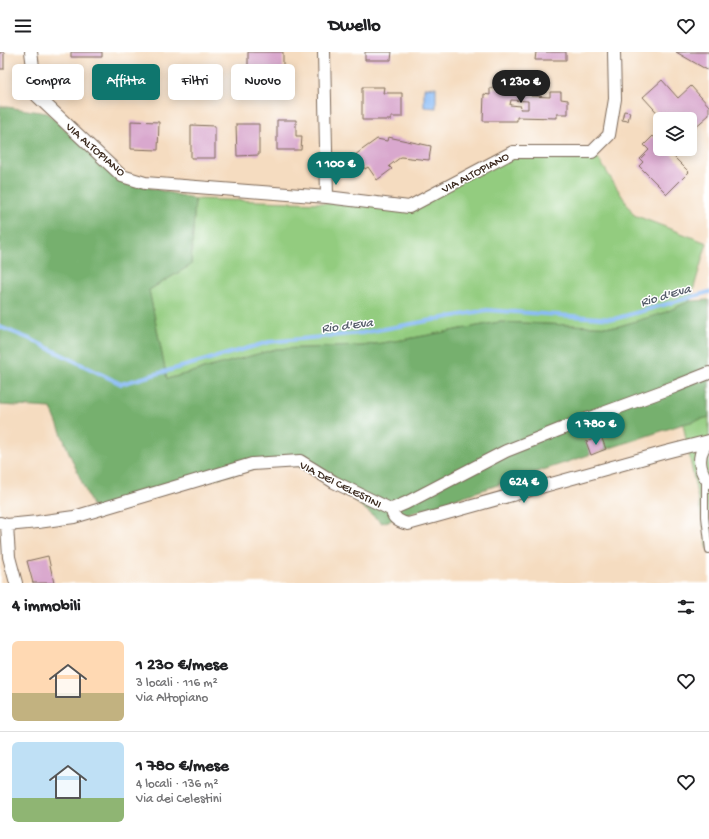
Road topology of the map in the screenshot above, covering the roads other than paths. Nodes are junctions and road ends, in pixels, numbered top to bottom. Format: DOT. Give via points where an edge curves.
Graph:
graph roads {
  1 [pos="31,52"];
  2 [pos="324,52"];
  3 [pos="614,52"];
  4 [pos="327,197"];
  5 [pos="709,372"];
  6 [pos="709,441"];
  7 [pos="679,448"];
  8 [pos="705,476"];
  9 [pos="392,509"];
  10 [pos="3,524"];
  11 [pos="709,550"];
  12 [pos="16,583"];
  1 -- 4 [label="street, VIA ALTOPIANO" via="37,96 122,176 145,183"];
  2 -- 4 [label="street"];
  3 -- 4 [label="street, VIA ALTOPIANO" via="615,99 609,135 592,152 513,152 409,207"];
  5 -- 9 [label="street, VIA DEI CELESTINI" via="674,388 506,451"];
  6 -- 7 [label="street"];
  6 -- 8 [label="street" via="700,459"];
  7 -- 8 [label="street" via="692,455"];
  7 -- 9 [label="street" via="408,524 393,516"];
  8 -- 11 [label="lane" via="705,517"];
  9 -- 10 [label="street, VIA DEI CELESTINI" via="334,482 300,461 252,464 74,517"];
  10 -- 12 [label="street"];
}
